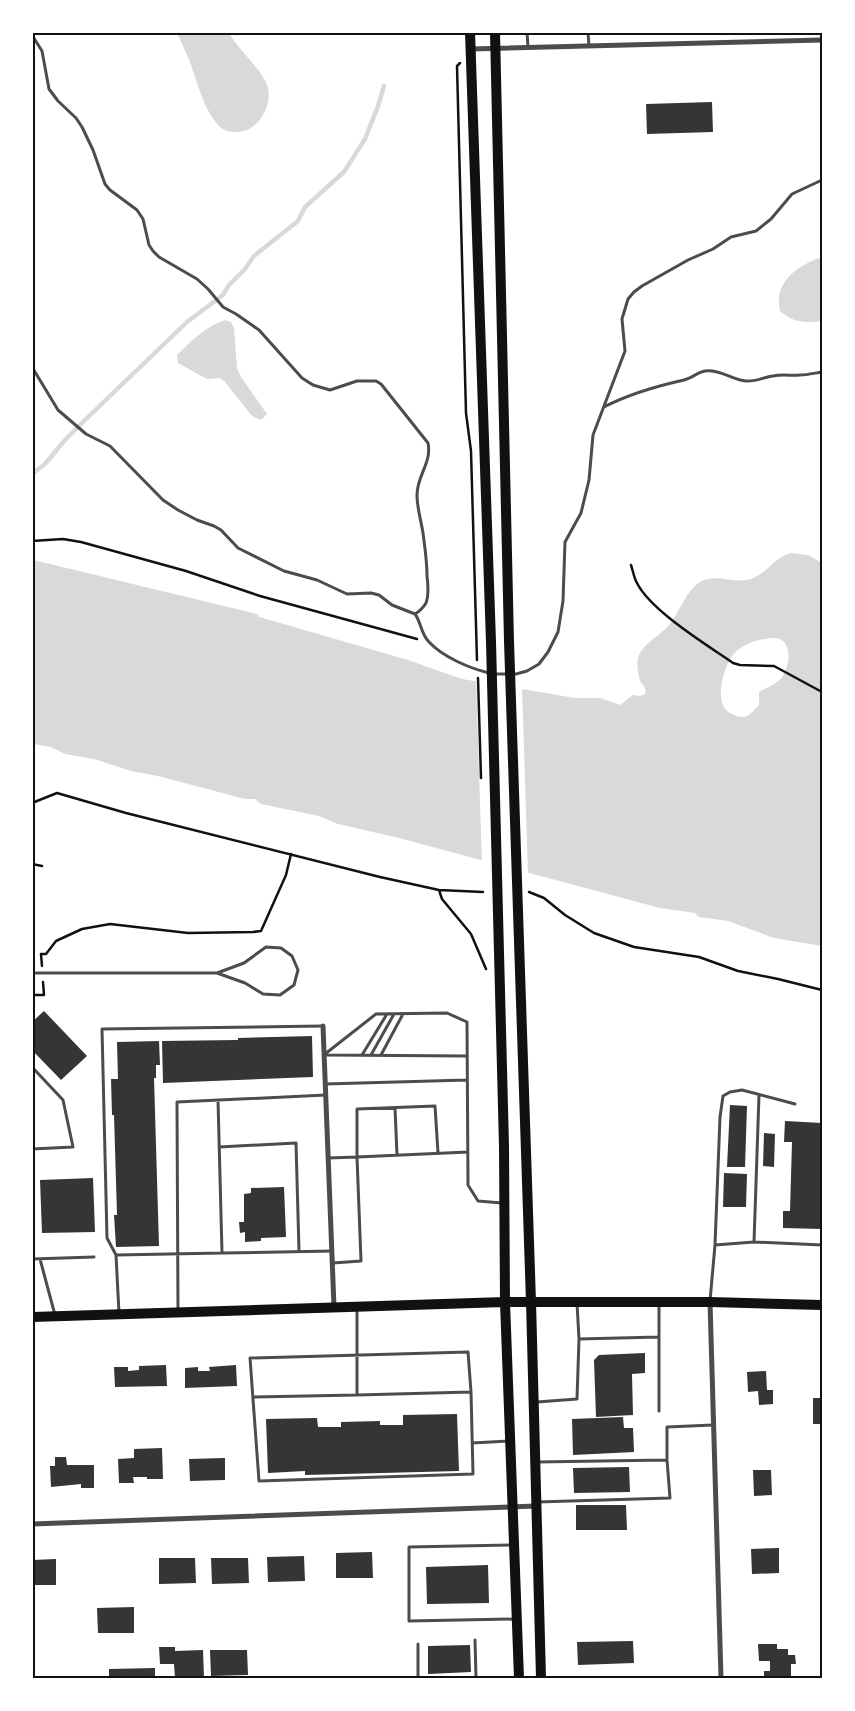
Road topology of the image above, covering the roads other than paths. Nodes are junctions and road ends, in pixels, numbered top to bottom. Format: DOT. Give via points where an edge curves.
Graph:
graph roads {
  1 [pos="470,32"];
  2 [pos="495,32"];
  3 [pos="527,32"];
  4 [pos="588,32"];
  5 [pos="32,35"];
  6 [pos="822,40"];
  7 [pos="589,46"];
  8 [pos="528,47"];
  9 [pos="496,48"];
  10 [pos="471,51"];
  11 [pos="822,180"];
  12 [pos="32,367"];
  13 [pos="822,372"];
  14 [pos="603,407"];
  15 [pos="415,614"];
  16 [pos="36,973"];
  17 [pos="217,973"];
  18 [pos="387,1014"];
  19 [pos="394,1014"];
  20 [pos="403,1014"];
  21 [pos="323,1026"];
  22 [pos="324,1055"];
  23 [pos="362,1055"];
  24 [pos="371,1055"];
  25 [pos="381,1055"];
  26 [pos="467,1056"];
  27 [pos="32,1067"];
  28 [pos="467,1080"];
  29 [pos="325,1084"];
  30 [pos="326,1095"];
  31 [pos="759,1095"];
  32 [pos="218,1100"];
  33 [pos="795,1104"];
  34 [pos="395,1108"];
  35 [pos="220,1147"];
  36 [pos="32,1149"];
  37 [pos="468,1152"];
  38 [pos="438,1154"];
  39 [pos="397,1156"];
  40 [pos="357,1157"];
  41 [pos="328,1158"];
  42 [pos="504,1203"];
  43 [pos="754,1242"];
  44 [pos="715,1245"];
  45 [pos="822,1245"];
  46 [pos="299,1251"];
  47 [pos="332,1251"];
  48 [pos="222,1253"];
  49 [pos="178,1254"];
  50 [pos="116,1255"];
  51 [pos="94,1257"];
  52 [pos="32,1259"];
  53 [pos="40,1259"];
  54 [pos="332,1264"];
  55 [pos="505,1302"];
  56 [pos="531,1302"];
  57 [pos="577,1302"];
  58 [pos="659,1302"];
  59 [pos="710,1302"];
  60 [pos="822,1305"];
  61 [pos="357,1307"];
  62 [pos="334,1308"];
  63 [pos="178,1312"];
  64 [pos="119,1314"];
  65 [pos="55,1316"];
  66 [pos="32,1317"];
  67 [pos="659,1337"];
  68 [pos="579,1339"];
  69 [pos="357,1356"];
  70 [pos="471,1392"];
  71 [pos="357,1395"];
  72 [pos="253,1397"];
  73 [pos="534,1402"];
  74 [pos="659,1411"];
  75 [pos="713,1424"];
  76 [pos="510,1441"];
  77 [pos="472,1444"];
  78 [pos="667,1460"];
  79 [pos="535,1462"];
  80 [pos="536,1504"];
  81 [pos="512,1507"];
  82 [pos="32,1524"];
  83 [pos="514,1545"];
  84 [pos="516,1619"];
  85 [pos="475,1640"];
  86 [pos="418,1644"];
  87 [pos="418,1678"];
  88 [pos="476,1678"];
  89 [pos="519,1678"];
  90 [pos="541,1678"];
  91 [pos="721,1678"];
  1 -- 10 [label="main road"];
  2 -- 9 [label="main road"];
  3 -- 8 [label="lane"];
  4 -- 7 [label="lane"];
  5 -- 15 [label="lane" via="42,51 49,89 82,126 105,184 143,219 153,251 197,279 222,307 259,330 302,378 313,385 330,390 357,381 381,384 428,443 429,460 418,482 417,494 428,588 426,602"];
  6 -- 7 [label="street"];
  7 -- 8 [label="street"];
  8 -- 9 [label="street"];
  9 -- 10 [label="street"];
  9 -- 56 [label="main road" via="509,641"];
  10 -- 42 [label="main road" via="491,642"];
  11 -- 14 [label="lane" via="792,194 756,231 731,237 634,292 628,299 622,319 625,351"];
  12 -- 15 [label="lane" via="51,400 67,419 86,434 110,446 163,500 221,530 238,548 284,571 348,594 379,595"];
  13 -- 14 [label="lane" via="745,381 706,371"];
  14 -- 15 [label="lane" via="593,435 589,480 581,513 565,542 563,601 558,632 539,664 516,674 479,671 428,642"];
  16 -- 17 [label="lane"];
  17 -- 17 [label="lane" via="245,983 263,994 280,995 294,985 298,970 292,956 281,948 266,947 244,963"];
  18 -- 19 [label="lane"];
  18 -- 22 [label="lane" via="376,1014"];
  18 -- 23 [label="lane"];
  19 -- 20 [label="lane"];
  19 -- 24 [label="lane"];
  20 -- 25 [label="lane"];
  20 -- 26 [label="lane" via="447,1014 467,1022"];
  21 -- 22 [label="street"];
  21 -- 50 [label="lane" via="102,1029 107,1238"];
  22 -- 23 [label="lane"];
  22 -- 29 [label="street"];
  23 -- 24 [label="lane"];
  24 -- 25 [label="lane"];
  25 -- 26 [label="lane"];
  26 -- 28 [label="lane"];
  27 -- 36 [label="lane" via="63,1100 74,1147"];
  28 -- 29 [label="lane"];
  28 -- 37 [label="lane"];
  29 -- 30 [label="street"];
  30 -- 32 [label="lane"];
  30 -- 41 [label="street"];
  31 -- 33 [label="lane"];
  31 -- 43 [label="lane"];
  31 -- 44 [label="lane" via="736,1090 723,1096 721,1101"];
  32 -- 35 [label="lane"];
  32 -- 49 [label="lane" via="177,1102"];
  34 -- 38 [label="lane" via="435,1106"];
  34 -- 39 [label="lane"];
  34 -- 40 [label="lane" via="357,1109"];
  35 -- 46 [label="lane" via="296,1143"];
  35 -- 48 [label="lane"];
  37 -- 38 [label="lane"];
  37 -- 42 [label="lane" via="468,1185 478,1201"];
  38 -- 39 [label="lane"];
  39 -- 40 [label="lane"];
  40 -- 41 [label="lane"];
  40 -- 54 [label="lane" via="361,1261"];
  41 -- 47 [label="street"];
  42 -- 55 [label="main road"];
  43 -- 44 [label="lane"];
  43 -- 45 [label="lane"];
  44 -- 59 [label="lane"];
  46 -- 47 [label="lane"];
  46 -- 48 [label="lane"];
  47 -- 54 [label="street"];
  48 -- 49 [label="lane"];
  49 -- 50 [label="lane"];
  49 -- 63 [label="lane"];
  50 -- 64 [label="lane"];
  51 -- 53 [label="lane"];
  52 -- 53 [label="lane"];
  53 -- 65 [label="lane"];
  54 -- 62 [label="street"];
  55 -- 56 [label="main road"];
  55 -- 61 [label="main road"];
  55 -- 76 [label="main road"];
  56 -- 57 [label="main road"];
  56 -- 73 [label="main road"];
  57 -- 58 [label="main road"];
  57 -- 68 [label="lane"];
  58 -- 59 [label="main road"];
  58 -- 67 [label="lane"];
  59 -- 60 [label="main road"];
  59 -- 75 [label="street"];
  61 -- 62 [label="main road"];
  61 -- 69 [label="lane"];
  62 -- 63 [label="main road"];
  63 -- 64 [label="main road"];
  64 -- 65 [label="main road"];
  65 -- 66 [label="main road"];
  67 -- 68 [label="lane"];
  67 -- 74 [label="lane"];
  68 -- 73 [label="lane" via="577,1400"];
  69 -- 70 [label="lane" via="468,1352"];
  69 -- 71 [label="lane"];
  69 -- 72 [label="lane" via="250,1358"];
  70 -- 71 [label="lane"];
  70 -- 77 [label="lane"];
  71 -- 72 [label="lane"];
  72 -- 77 [label="lane" via="259,1481 473,1474"];
  73 -- 79 [label="main road"];
  75 -- 78 [label="lane" via="667,1427"];
  75 -- 91 [label="street"];
  76 -- 77 [label="lane"];
  76 -- 81 [label="main road"];
  78 -- 79 [label="lane"];
  78 -- 80 [label="lane" via="670,1498"];
  79 -- 80 [label="main road"];
  80 -- 81 [label="street"];
  80 -- 90 [label="main road"];
  81 -- 82 [label="street"];
  81 -- 83 [label="main road"];
  83 -- 84 [label="main road"];
  83 -- 84 [label="lane" via="409,1547 409,1621"];
  84 -- 89 [label="main road"];
  85 -- 88 [label="lane"];
  86 -- 87 [label="lane"];
}
